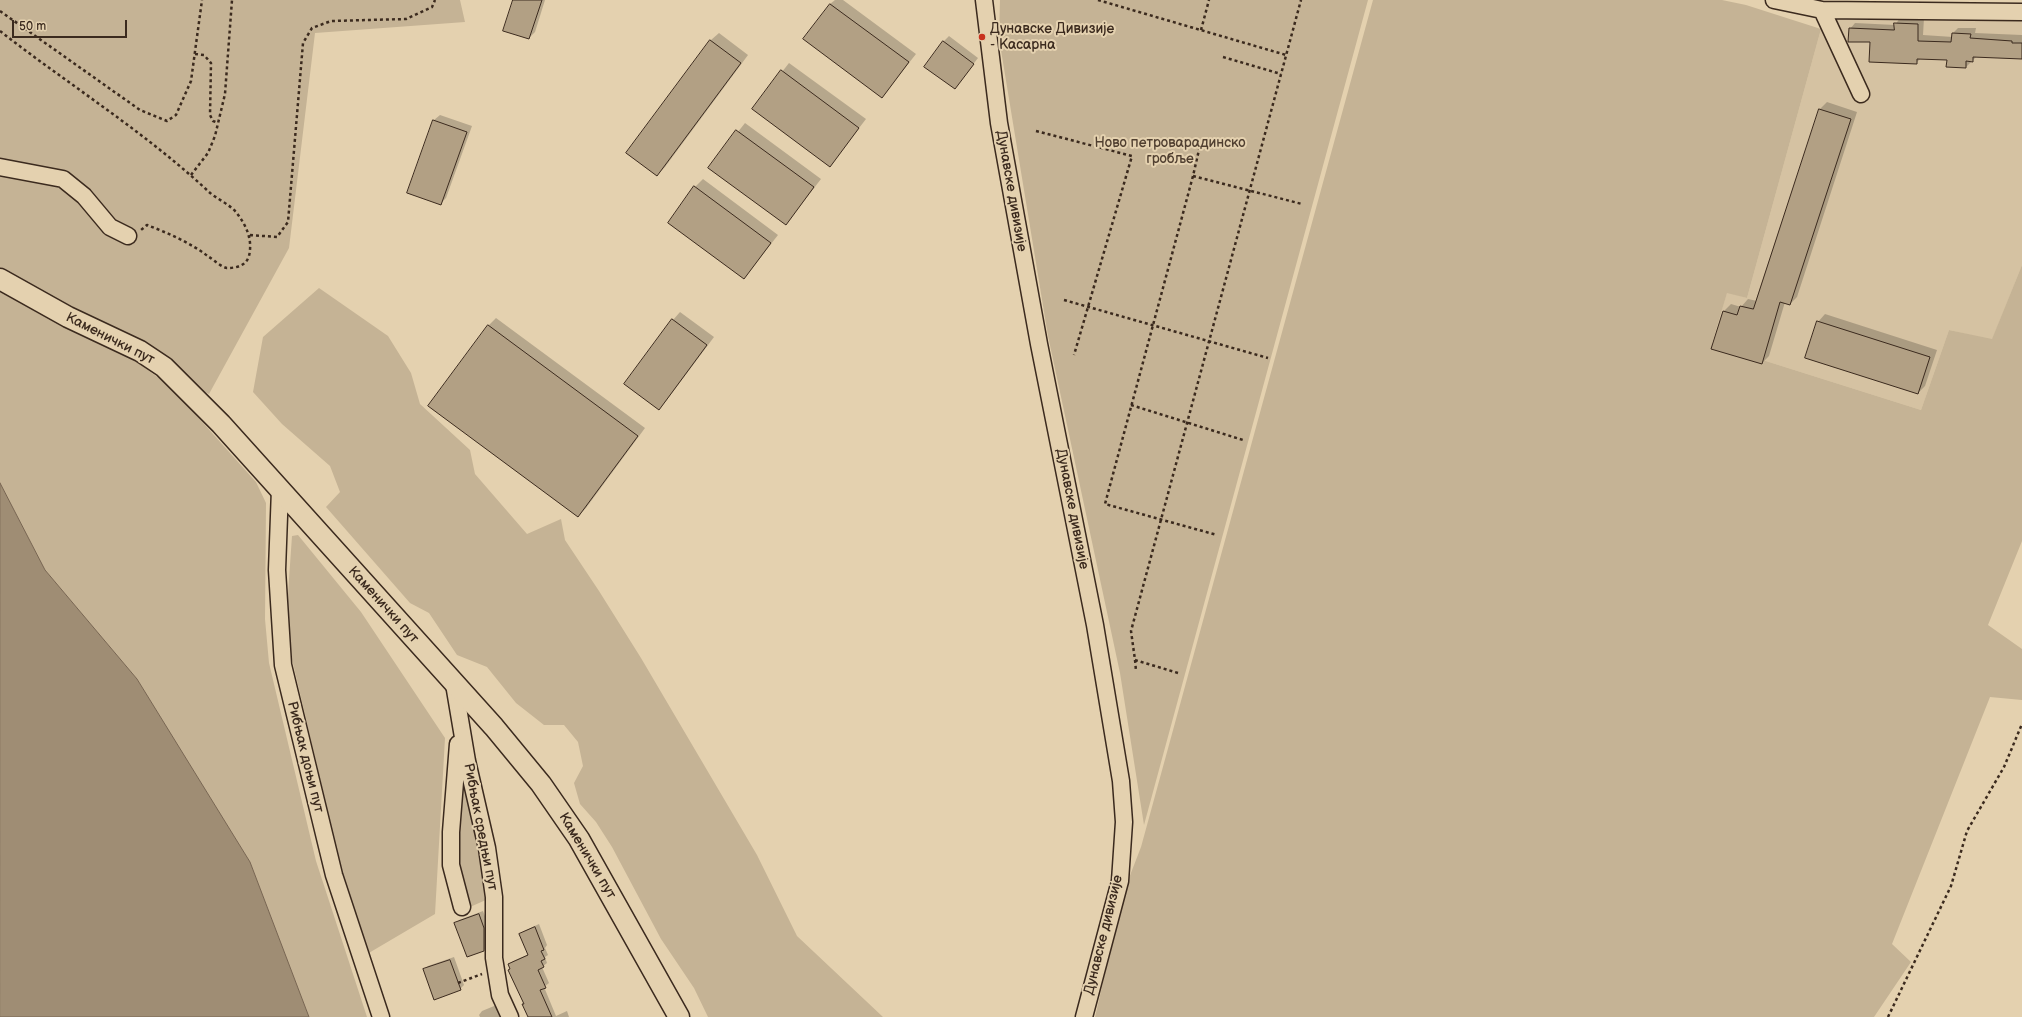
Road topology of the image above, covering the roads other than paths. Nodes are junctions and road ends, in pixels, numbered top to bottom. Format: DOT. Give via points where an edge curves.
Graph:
graph roads {
  1 [pos="984,0"];
  2 [pos="1774,0"];
  3 [pos="1886,5"];
  4 [pos="1822,10"];
  5 [pos="2022,12"];
  6 [pos="1861,94"];
  7 [pos="0,167"];
  8 [pos="128,236"];
  9 [pos="0,279"];
  10 [pos="280,489"];
  11 [pos="454,684"];
  12 [pos="460,724"];
  13 [pos="462,907"];
  14 [pos="380,1017"];
  15 [pos="510,1017"];
  16 [pos="678,1017"];
  17 [pos="1084,1017"];
  1 -- 17 [label="street, Дунавске дивизије" via="999,123 1039,344 1095,625 1121,781 1124,822 1120,881"];
  2 -- 4 [label="street"];
  3 -- 4 [label="street"];
  3 -- 5 [label="street"];
  4 -- 6 [label="street"];
  7 -- 8 [label="street" via="63,179 84,196 110,227"];
  9 -- 10 [label="main road, Каменички пут" via="68,318 140,352 164,367 221,424"];
  10 -- 11 [label="main road, Каменички пут"];
  10 -- 14 [label="street, Рибњак доњи пут" via="277,570 283,665 334,875"];
  11 -- 12 [label="street, Рибњак средњи пут"];
  11 -- 16 [label="main road, Каменички пут" via="541,784 579,839"];
  12 -- 13 [label="street" via="451,859"];
  12 -- 15 [label="street, Рибњак средњи пут" via="487,848 494,897 494,958 500,995"];
}
